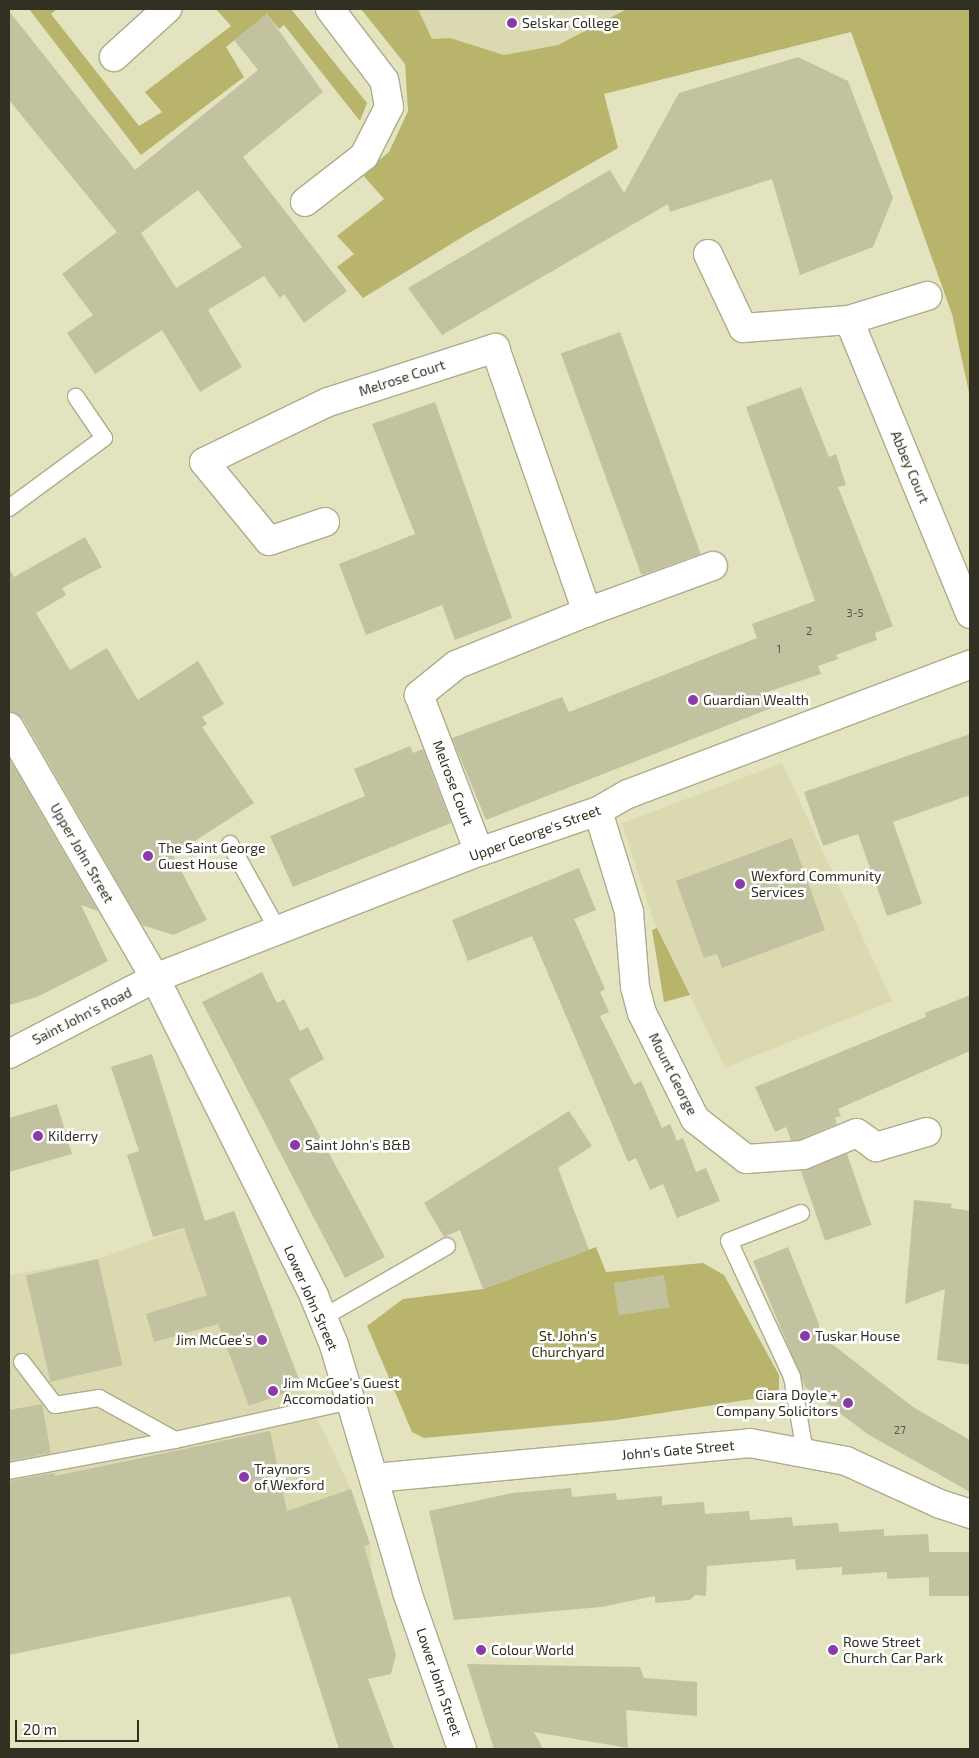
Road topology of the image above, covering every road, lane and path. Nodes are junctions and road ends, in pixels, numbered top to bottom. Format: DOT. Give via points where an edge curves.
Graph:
graph roads {
  1 [pos="167,9"];
  2 [pos="330,9"];
  3 [pos="114,57"];
  4 [pos="305,202"];
  5 [pos="708,254"];
  6 [pos="926,296"];
  7 [pos="849,320"];
  8 [pos="76,396"];
  9 [pos="9,508"];
  10 [pos="325,522"];
  11 [pos="713,566"];
  12 [pos="588,612"];
  13 [pos="970,614"];
  14 [pos="970,666"];
  15 [pos="9,727"];
  16 [pos="598,812"];
  17 [pos="230,844"];
  18 [pos="479,852"];
  19 [pos="279,932"];
  20 [pos="155,978"];
  21 [pos="9,1054"];
  22 [pos="927,1132"];
  23 [pos="802,1212"];
  24 [pos="447,1246"];
  25 [pos="322,1318"];
  26 [pos="22,1362"];
  27 [pos="351,1401"];
  28 [pos="175,1440"];
  29 [pos="805,1452"];
  30 [pos="9,1471"];
  31 [pos="374,1478"];
  32 [pos="970,1514"];
  33 [pos="462,1749"];
  1 -- 3 [label="street"];
  2 -- 4 [label="street" via="384,80 389,107 364,156"];
  5 -- 7 [label="street" via="743,328"];
  6 -- 7 [label="street"];
  7 -- 13 [label="street, Abbey Court"];
  8 -- 9 [label="lane" via="104,438"];
  10 -- 12 [label="street, Melrose Court" via="268,541 204,462 328,402 495,348"];
  11 -- 12 [label="street, Melrose Court"];
  12 -- 18 [label="street, Melrose Court" via="456,665 419,694"];
  14 -- 16 [label="street, Upper George's Street" via="628,794"];
  15 -- 20 [label="street, Upper John Street"];
  16 -- 18 [label="street, Upper George's Street"];
  16 -- 22 [label="street, Mount George" via="629,912 635,986 642,1014 695,1119 746,1159 803,1155 857,1133 876,1147"];
  17 -- 19 [label="lane"];
  18 -- 19 [label="street, Upper George's Street"];
  19 -- 20 [label="street, Upper George's Street"];
  20 -- 21 [label="street, Saint John's Road"];
  20 -- 25 [label="street, Lower John Street"];
  23 -- 29 [label="lane" via="729,1241 792,1377"];
  24 -- 25 [label="lane"];
  25 -- 27 [label="street, Lower John Street"];
  26 -- 28 [label="lane" via="54,1405 99,1398"];
  27 -- 28 [label="lane"];
  27 -- 31 [label="street, Lower John Street"];
  28 -- 30 [label="lane"];
  29 -- 31 [label="street, John's Gate Street" via="750,1443"];
  29 -- 32 [label="street, John's Gate Street" via="846,1461 940,1504"];
  31 -- 33 [label="street, Lower John Street" via="407,1592"];
}
